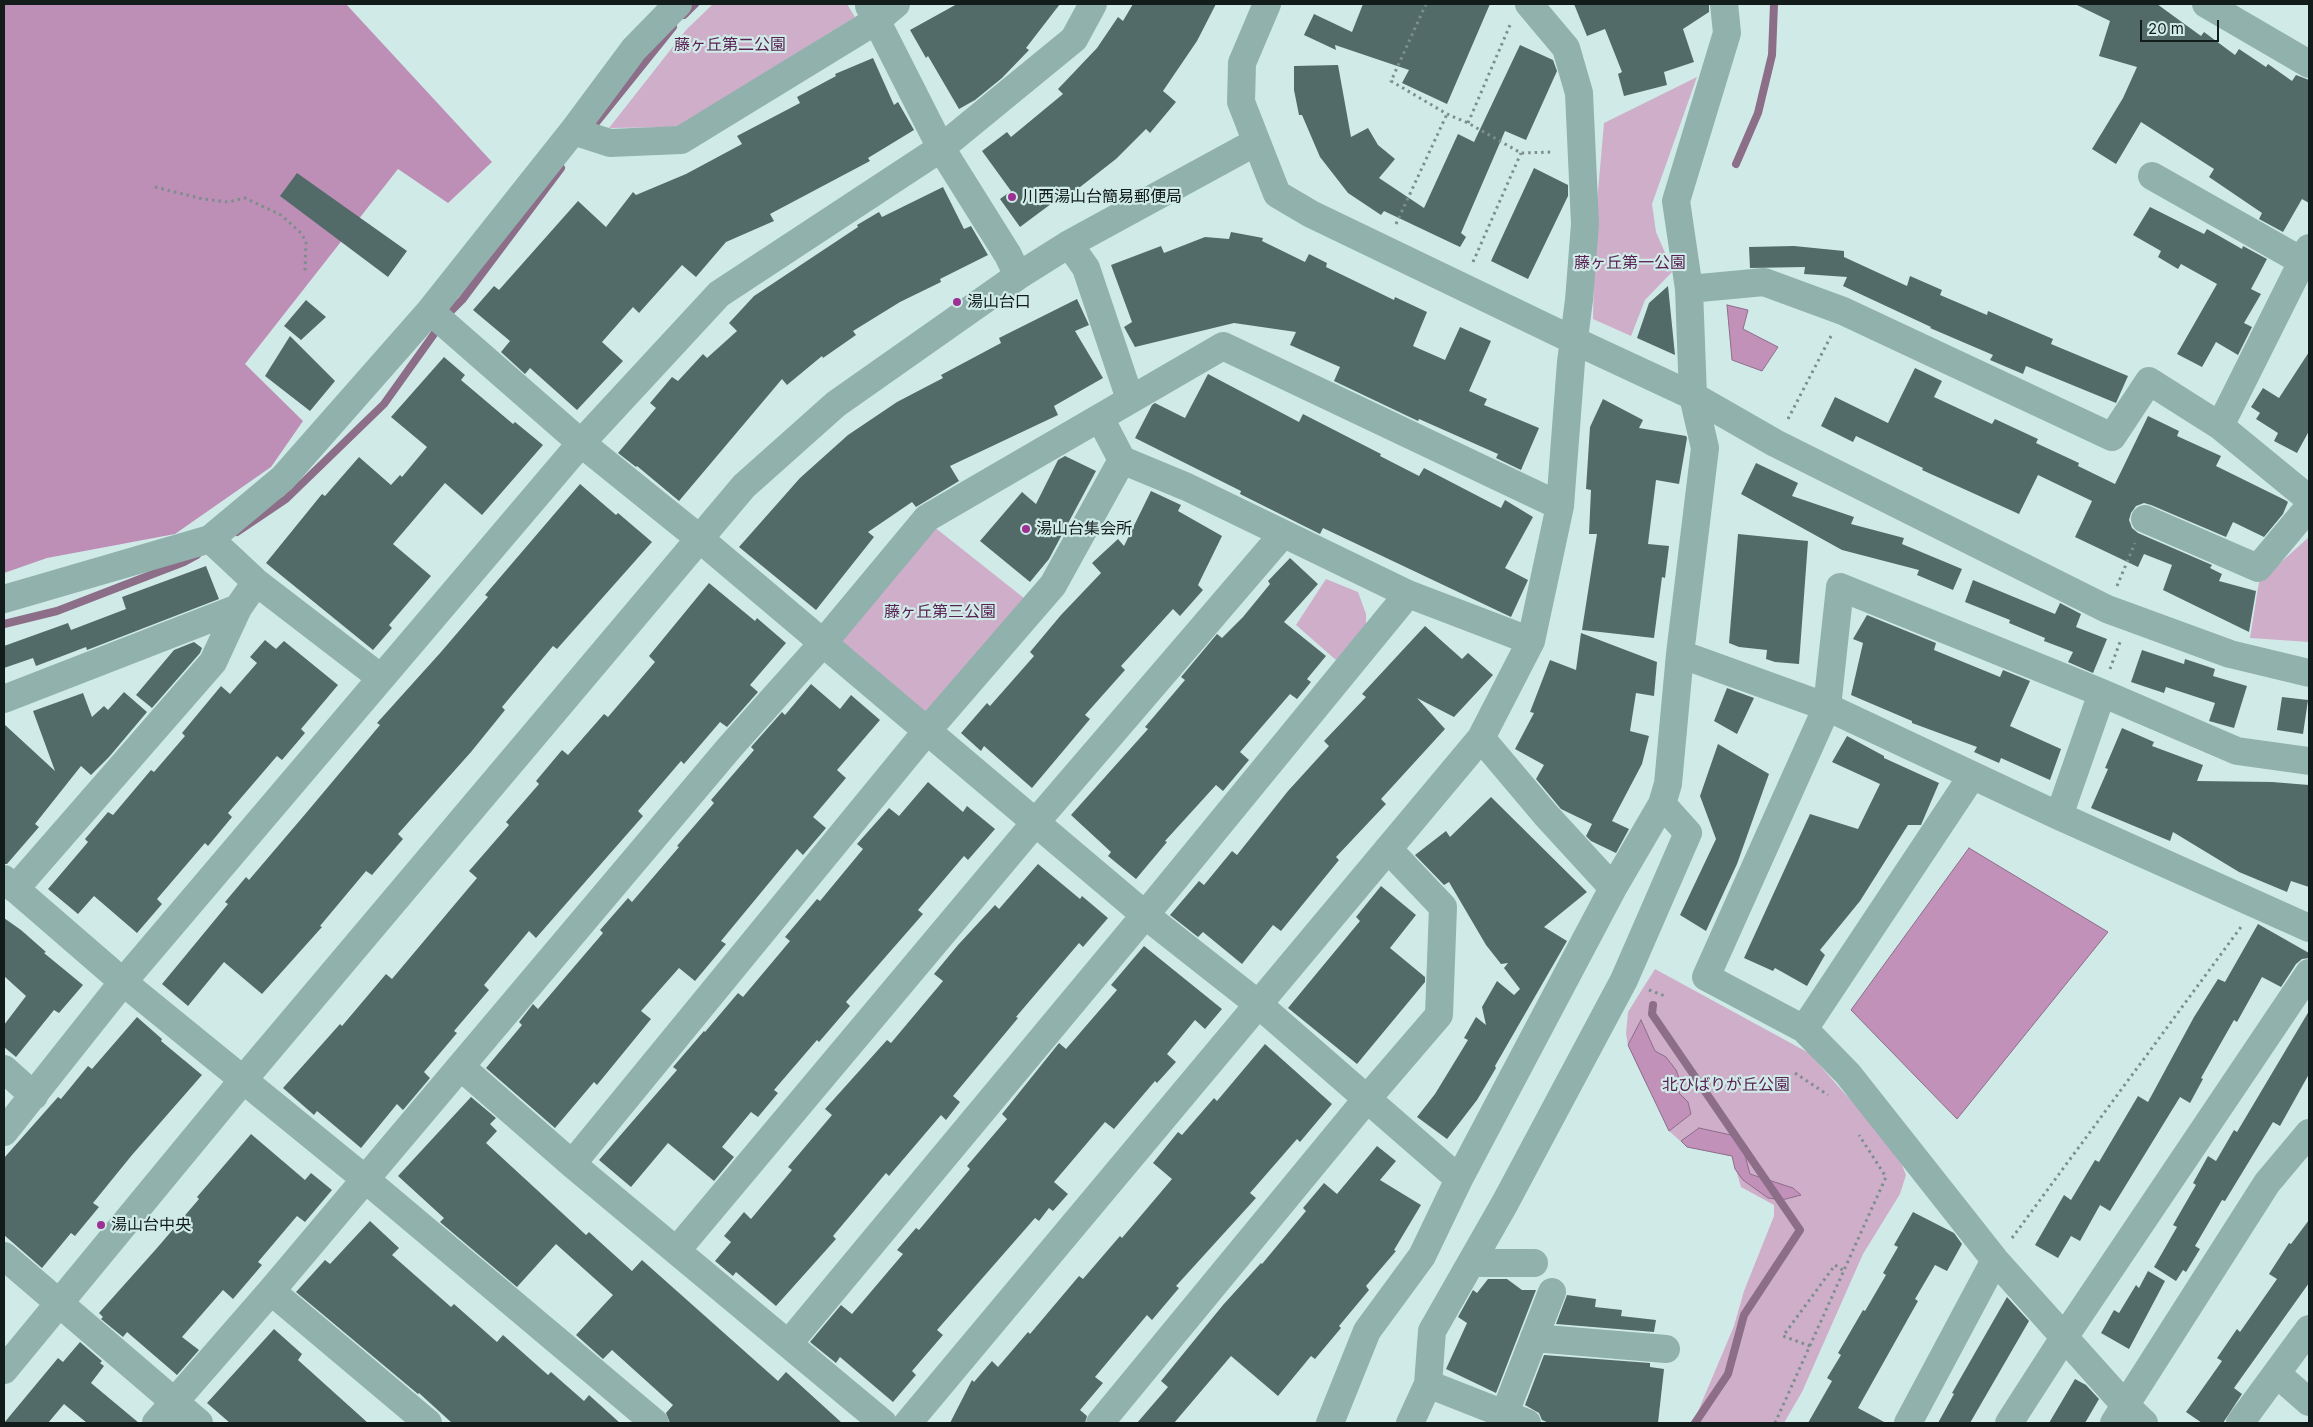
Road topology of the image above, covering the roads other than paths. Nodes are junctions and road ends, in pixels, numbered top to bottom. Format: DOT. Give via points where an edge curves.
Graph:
graph roads {
  1 [pos="678,4"];
  2 [pos="1093,4"];
  3 [pos="1267,4"];
  4 [pos="1724,4"];
  5 [pos="2220,7"];
  6 [pos="880,9"];
  7 [pos="1520,13"];
  8 [pos="2309,64"];
  9 [pos="573,131"];
  10 [pos="1256,142"];
  11 [pos="941,148"];
  12 [pos="2152,176"];
  13 [pos="1069,244"];
  14 [pos="2307,258"];
  15 [pos="1018,276"];
  16 [pos="1689,289"];
  17 [pos="431,311"];
  18 [pos="1575,341"];
  19 [pos="1693,396"];
  20 [pos="1130,399"];
  21 [pos="1100,418"];
  22 [pos="2220,426"];
  23 [pos="581,443"];
  24 [pos="1122,460"];
  25 [pos="2309,499"];
  26 [pos="1560,506"];
  27 [pos="2309,507"];
  28 [pos="2145,519"];
  29 [pos="1283,534"];
  30 [pos="700,539"];
  31 [pos="217,546"];
  32 [pos="256,582"];
  33 [pos="1408,594"];
  34 [pos="4,599"];
  35 [pos="238,608"];
  36 [pos="1531,641"];
  37 [pos="823,643"];
  38 [pos="1680,654"];
  39 [pos="2309,673"];
  40 [pos="381,678"];
  41 [pos="2102,693"];
  42 [pos="4,698"];
  43 [pos="1827,707"];
  44 [pos="926,732"];
  45 [pos="1481,738"];
  46 [pos="2309,761"];
  47 [pos="1972,776"];
  48 [pos="1665,807"];
  49 [pos="2059,816"];
  50 [pos="1035,823"];
  51 [pos="1388,849"];
  52 [pos="9,884"];
  53 [pos="1614,888"];
  54 [pos="1146,915"];
  55 [pos="2309,928"];
  56 [pos="2309,972"];
  57 [pos="123,982"];
  58 [pos="1258,1004"];
  59 [pos="1804,1029"];
  60 [pos="461,1067"];
  61 [pos="4,1069"];
  62 [pos="243,1080"];
  63 [pos="34,1096"];
  64 [pos="1366,1100"];
  65 [pos="4,1132"];
  66 [pos="2309,1133"];
  67 [pos="572,1164"];
  68 [pos="365,1179"];
  69 [pos="1459,1179"];
  70 [pos="677,1250"];
  71 [pos="4,1256"];
  72 [pos="1995,1260"];
  73 [pos="1471,1263"];
  74 [pos="1534,1264"];
  75 [pos="271,1291"];
  76 [pos="1552,1292"];
  77 [pos="60,1303"];
  78 [pos="2309,1329"];
  79 [pos="2065,1336"];
  80 [pos="1534,1338"];
  81 [pos="789,1343"];
  82 [pos="1666,1349"];
  83 [pos="4,1370"];
  84 [pos="2277,1374"];
  85 [pos="1428,1384"];
  86 [pos="174,1402"];
  87 [pos="2309,1402"];
  88 [pos="2128,1417"];
  89 [pos="1511,1420"];
  90 [pos="156,1423"];
  91 [pos="199,1423"];
  92 [pos="428,1423"];
  93 [pos="655,1423"];
  94 [pos="883,1423"];
  95 [pos="908,1423"];
  96 [pos="1100,1423"];
  97 [pos="1330,1423"];
  98 [pos="1410,1423"];
  99 [pos="1908,1423"];
  100 [pos="2009,1423"];
  101 [pos="2240,1423"];
  1 -- 9 [label="street" via="634,49"];
  2 -- 11 [label="street" via="1074,39"];
  3 -- 10 [label="street" via="1242,63 1241,102"];
  4 -- 16 [label="street" via="1727,32 1676,202"];
  5 -- 8 [label="street"];
  6 -- 9 [label="street" via="681,140 610,143"];
  6 -- 11 [label="street"];
  7 -- 18 [label="street" via="1566,48 1579,93 1585,224"];
  9 -- 17 [label="street"];
  10 -- 13 [label="street"];
  10 -- 18 [label="street" via="1277,194 1311,214"];
  11 -- 15 [label="street"];
  11 -- 23 [label="street" via="719,294"];
  12 -- 14 [label="street"];
  13 -- 15 [label="street"];
  13 -- 20 [label="street" via="1086,268"];
  14 -- 22 [label="street"];
  15 -- 30 [label="street" via="836,404 744,486"];
  16 -- 19 [label="street"];
  16 -- 22 [label="street" via="1764,282 1843,311 2112,437 2149,381"];
  17 -- 23 [label="street"];
  17 -- 31 [label="street" via="284,478"];
  18 -- 19 [label="street"];
  18 -- 26 [label="street"];
  19 -- 38 [label="street" via="1705,448"];
  19 -- 39 [label="street" via="1775,443 2118,613 2230,654"];
  20 -- 21 [label="street"];
  20 -- 26 [label="street" via="1223,346"];
  21 -- 24 [label="street"];
  21 -- 37 [label="street" via="927,518"];
  22 -- 25 [label="street"];
  23 -- 30 [label="street"];
  23 -- 40 [label="street"];
  24 -- 29 [label="street" via="1187,487"];
  24 -- 44 [label="street" via="1053,585"];
  26 -- 36 [label="street"];
  27 -- 28 [label="street" via="2258,568"];
  29 -- 33 [label="street"];
  29 -- 50 [label="street"];
  30 -- 37 [label="street"];
  30 -- 62 [label="street"];
  31 -- 32 [label="street"];
  31 -- 34 [label="street"];
  32 -- 35 [label="street"];
  32 -- 40 [label="street"];
  33 -- 36 [label="street"];
  33 -- 54 [label="street"];
  35 -- 42 [label="street"];
  35 -- 52 [label="street" via="213,662"];
  36 -- 45 [label="street"];
  37 -- 44 [label="street"];
  37 -- 60 [label="street" via="730,747"];
  38 -- 43 [label="street"];
  38 -- 48 [label="street"];
  40 -- 57 [label="street"];
  41 -- 43 [label="street" via="1840,587"];
  41 -- 46 [label="street" via="2237,751"];
  41 -- 49 [label="street"];
  43 -- 47 [label="street"];
  43 -- 59 [label="street" via="1706,977"];
  44 -- 50 [label="street"];
  44 -- 67 [label="street"];
  45 -- 51 [label="street"];
  45 -- 53 [label="street"];
  47 -- 49 [label="street"];
  47 -- 59 [label="street"];
  48 -- 53 [label="street"];
  48 -- 73 [label="street" via="1688,832 1624,980"];
  49 -- 55 [label="street"];
  50 -- 54 [label="street"];
  50 -- 70 [label="street"];
  51 -- 58 [label="street"];
  51 -- 64 [label="street" via="1443,907 1439,1015"];
  52 -- 57 [label="street"];
  53 -- 69 [label="street"];
  54 -- 58 [label="street"];
  54 -- 81 [label="street"];
  56 -- 79 [label="street"];
  57 -- 62 [label="street"];
  57 -- 63 [label="street"];
  58 -- 64 [label="street"];
  58 -- 95 [label="street"];
  59 -- 72 [label="street" via="1848,1074"];
  60 -- 67 [label="street"];
  60 -- 68 [label="street"];
  61 -- 63 [label="street"];
  62 -- 68 [label="street"];
  62 -- 77 [label="street"];
  63 -- 65 [label="street"];
  64 -- 69 [label="street"];
  64 -- 96 [label="street"];
  66 -- 88 [label="street" via="2267,1183"];
  67 -- 70 [label="street"];
  68 -- 75 [label="street"];
  68 -- 93 [label="street"];
  69 -- 97 [label="street" via="1422,1256 1367,1330"];
  70 -- 81 [label="street"];
  71 -- 77 [label="street"];
  72 -- 79 [label="street"];
  72 -- 99 [label="street"];
  73 -- 74 [label="street"];
  73 -- 85 [label="street" via="1432,1331"];
  75 -- 86 [label="street"];
  75 -- 92 [label="street"];
  76 -- 80 [label="street"];
  77 -- 83 [label="street"];
  77 -- 86 [label="street"];
  78 -- 84 [label="street"];
  79 -- 88 [label="street"];
  79 -- 100 [label="street"];
  80 -- 82 [label="street"];
  80 -- 89 [label="street"];
  81 -- 94 [label="street"];
  84 -- 87 [label="street"];
  84 -- 101 [label="street"];
  85 -- 89 [label="street"];
  85 -- 98 [label="street"];
  86 -- 90 [label="street"];
  86 -- 91 [label="street"];
}
